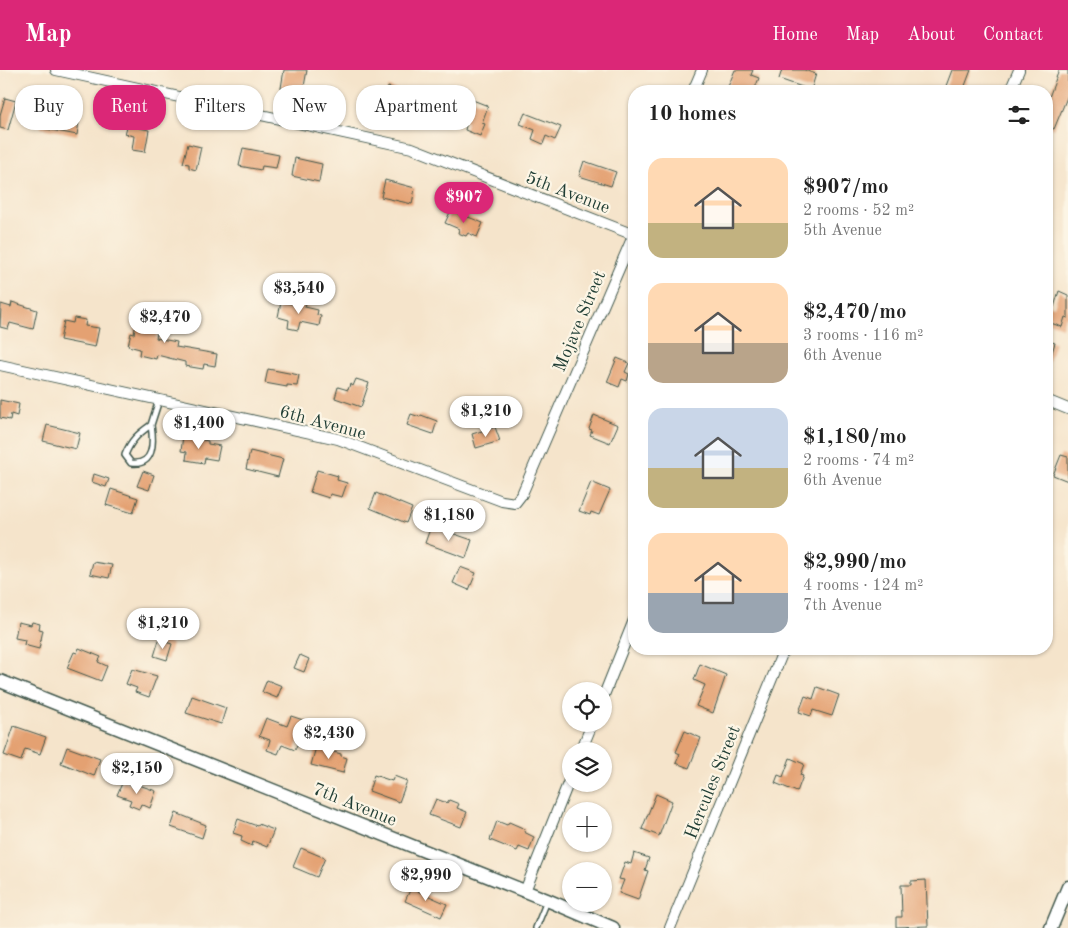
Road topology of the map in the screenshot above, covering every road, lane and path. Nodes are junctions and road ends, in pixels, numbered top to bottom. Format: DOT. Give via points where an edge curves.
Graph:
graph roads {
  1 [pos="56,70"];
  2 [pos="702,70"];
  3 [pos="1019,70"];
  4 [pos="696,85"];
  5 [pos="1013,85"];
  6 [pos="628,232"];
  7 [pos="628,248"];
  8 [pos="0,365"];
  9 [pos="159,400"];
  10 [pos="1053,403"];
  11 [pos="1068,409"];
  12 [pos="151,425"];
  13 [pos="515,503"];
  14 [pos="628,635"];
  15 [pos="782,655"];
  16 [pos="0,681"];
  17 [pos="609,682"];
  18 [pos="565,792"];
  19 [pos="1068,887"];
  20 [pos="525,892"];
  21 [pos="547,900"];
  22 [pos="536,928"];
  23 [pos="613,928"];
  24 [pos="670,928"];
  25 [pos="1051,928"];
  1 -- 6 [label="street, 5th Avenue" via="412,148"];
  2 -- 4 [label="street"];
  3 -- 5 [label="street"];
  7 -- 13 [label="street, Mojave Street" via="522,494"];
  8 -- 9 [label="street, 6th Avenue"];
  9 -- 12 [label="lane"];
  9 -- 13 [label="street, 6th Avenue" via="338,439 502,501"];
  10 -- 11 [label="street"];
  12 -- 12 [label="lane" via="130,442 125,455 131,463 146,462 153,438"];
  14 -- 17 [label="street"];
  15 -- 24 [label="street, Hercules Street"];
  16 -- 20 [label="street, 7th Avenue"];
  18 -- 20 [label="street"];
  19 -- 25 [label="street"];
  20 -- 21 [label="street, 7th Avenue"];
  21 -- 22 [label="lane"];
  21 -- 23 [label="street, 7th Avenue"];
}
